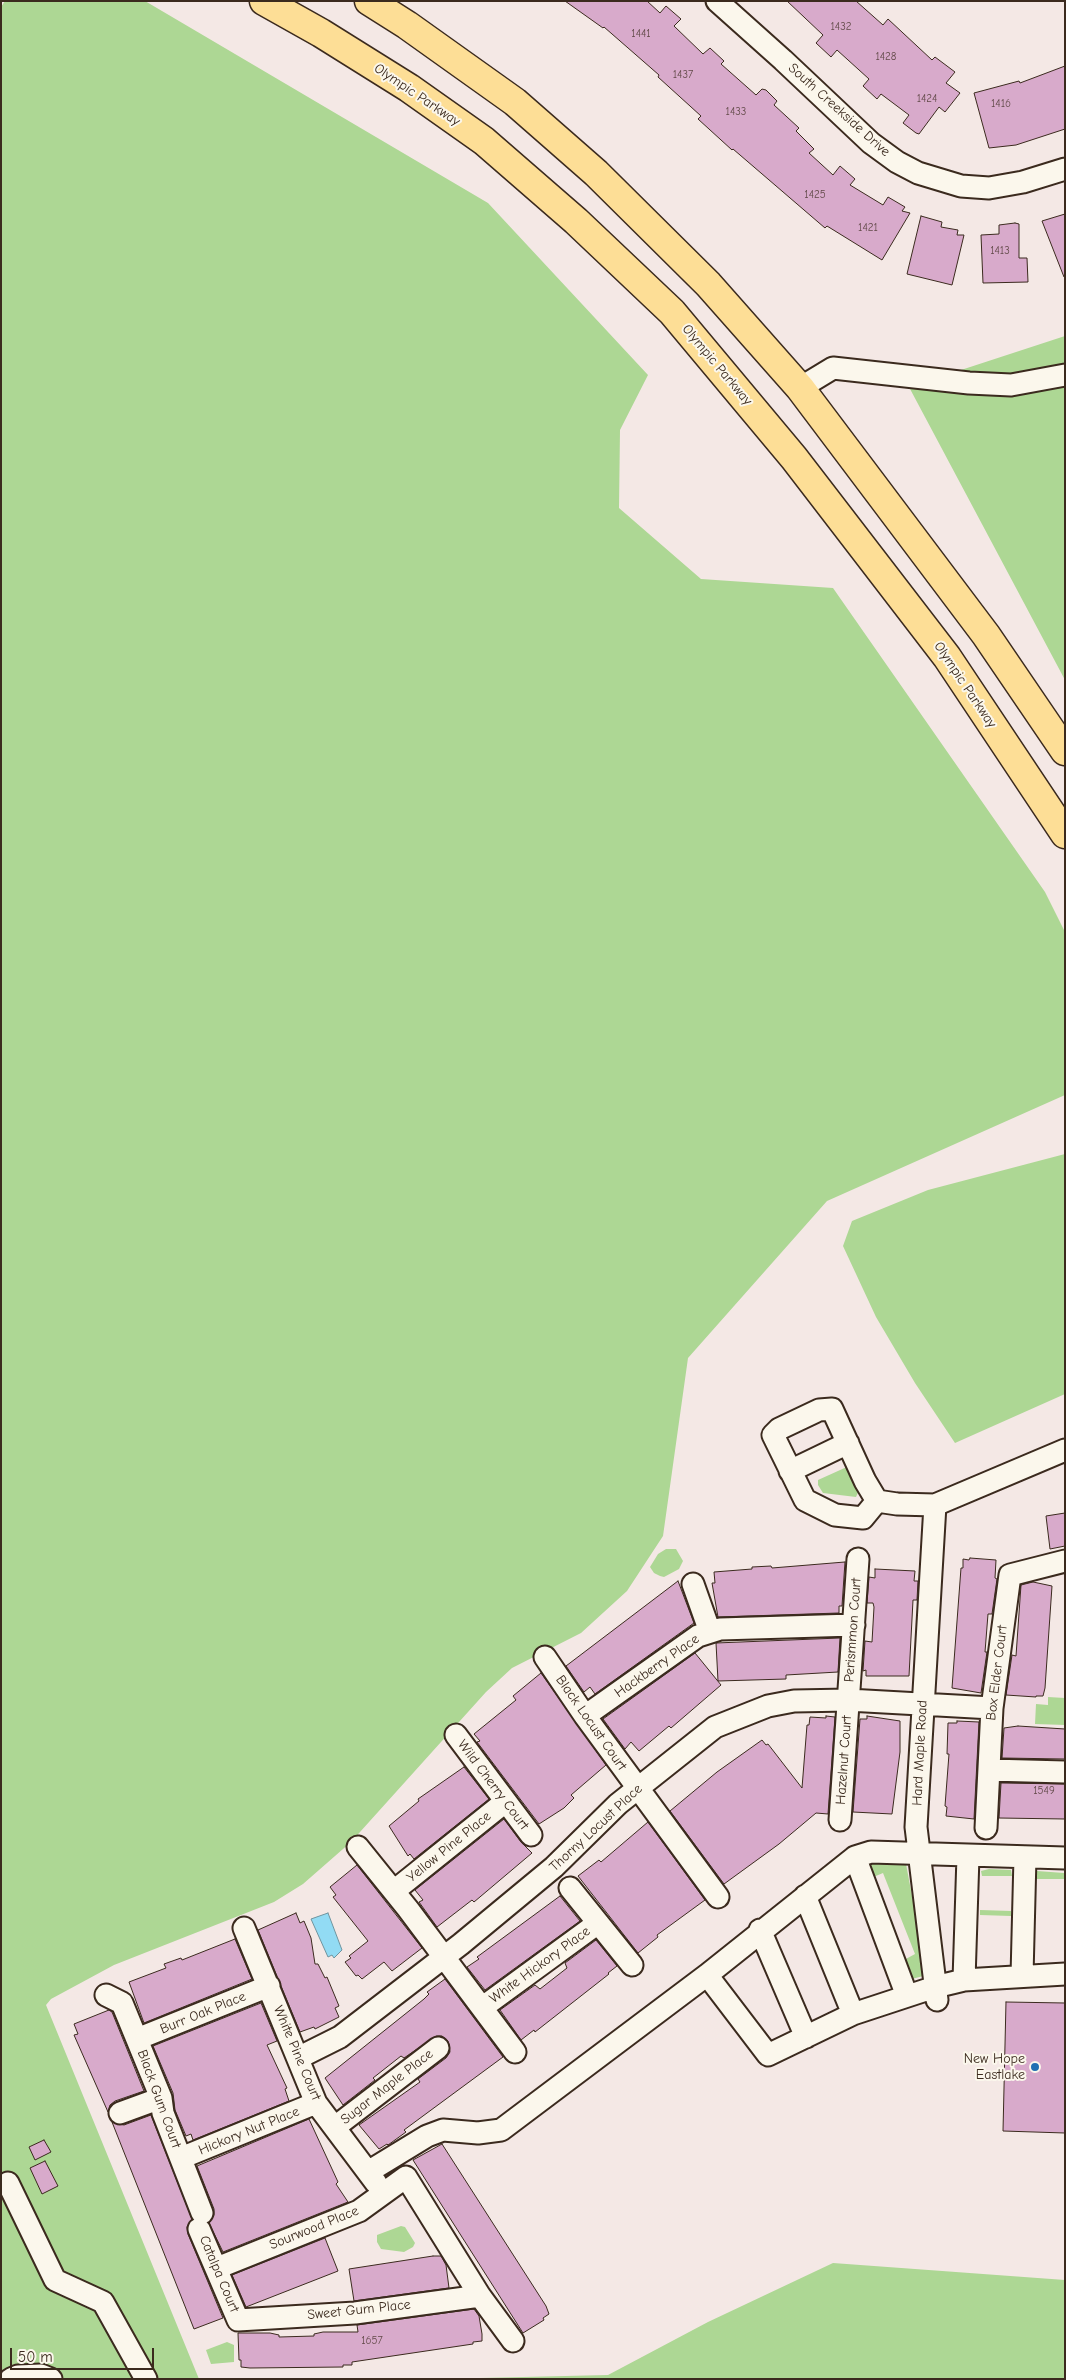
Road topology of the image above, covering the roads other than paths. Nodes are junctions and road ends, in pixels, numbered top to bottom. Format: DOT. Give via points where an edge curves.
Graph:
graph roads {
  1 [pos="264,1"];
  2 [pos="369,1"];
  3 [pos="717,1"];
  4 [pos="1065,169"];
  5 [pos="1065,374"];
  6 [pos="800,388"];
  7 [pos="1065,751"];
  8 [pos="1065,834"];
  9 [pos="848,1443"];
  10 [pos="1065,1450"];
  11 [pos="790,1471"];
  12 [pos="877,1501"];
  13 [pos="935,1505"];
  14 [pos="858,1559"];
  15 [pos="1065,1562"];
  16 [pos="693,1584"];
  17 [pos="854,1625"];
  18 [pos="710,1632"];
  19 [pos="545,1656"];
  20 [pos="848,1700"];
  21 [pos="923,1706"];
  22 [pos="992,1708"];
  23 [pos="585,1716"];
  24 [pos="456,1735"];
  25 [pos="989,1770"];
  26 [pos="1065,1772"];
  27 [pos="638,1788"];
  28 [pos="505,1802"];
  29 [pos="840,1820"];
  30 [pos="986,1828"];
  31 [pos="531,1836"];
  32 [pos="358,1847"];
  33 [pos="919,1855"];
  34 [pos="968,1856"];
  35 [pos="855,1857"];
  36 [pos="1025,1857"];
  37 [pos="1065,1858"];
  38 [pos="570,1888"];
  39 [pos="394,1892"];
  40 [pos="805,1896"];
  41 [pos="718,1897"];
  42 [pos="598,1923"];
  43 [pos="244,1928"];
  44 [pos="760,1930"];
  45 [pos="439,1950"];
  46 [pos="632,1965"];
  47 [pos="1065,1974"];
  48 [pos="707,1975"];
  49 [pos="1022,1976"];
  50 [pos="964,1980"];
  51 [pos="269,1986"];
  52 [pos="936,1993"];
  53 [pos="106,1994"];
  54 [pos="907,1996"];
  55 [pos="483,2008"];
  56 [pos="853,2014"];
  57 [pos="806,2037"];
  58 [pos="137,2039"];
  59 [pos="438,2048"];
  60 [pos="515,2052"];
  61 [pos="298,2058"];
  62 [pos="161,2098"];
  63 [pos="316,2103"];
  64 [pos="120,2113"];
  65 [pos="335,2127"];
  66 [pos="181,2158"];
  67 [pos="368,2172"];
  68 [pos="8,2183"];
  69 [pos="383,2193"];
  70 [pos="201,2221"];
  71 [pos="217,2268"];
  72 [pos="480,2296"];
  73 [pos="238,2320"];
  74 [pos="514,2341"];
  75 [pos="11,2379"];
  76 [pos="51,2379"];
  77 [pos="146,2379"];
  1 -- 8 [label="main road, Olympic Parkway" via="409,88 484,141 576,221 672,312 794,458 947,657"];
  2 -- 6 [label="main road" via="515,102 596,173 708,284"];
  3 -- 4 [label="street, South Creekside Drive" via="870,143 918,173 961,186 990,188"];
  5 -- 6 [label="street" via="1011,385 833,368"];
  6 -- 7 [label="main road" via="986,635"];
  9 -- 11 [label="street"];
  9 -- 11 [label="street" via="832,1409 819,1410 779,1429 773,1435"];
  9 -- 12 [label="street"];
  10 -- 13 [label="street"];
  11 -- 12 [label="street" via="805,1500 835,1516 863,1518"];
  12 -- 13 [label="street"];
  13 -- 21 [label="street, Hard Maple Road"];
  14 -- 17 [label="street, Perismmon Court"];
  15 -- 22 [label="street, Box Elder Court" via="1010,1575"];
  16 -- 18 [label="street"];
  17 -- 18 [label="street, Hackberry Place" via="720,1629"];
  17 -- 20 [label="street, Perismmon Court"];
  18 -- 23 [label="street, Hackberry Place" via="698,1636"];
  19 -- 23 [label="street, Black Locust Court"];
  20 -- 21 [label="street, Thorny Locust Place"];
  20 -- 27 [label="street, Thorny Locust Place" via="794,1701 768,1706 715,1727"];
  20 -- 29 [label="street, Hazelnut Court"];
  21 -- 22 [label="street, Thorny Locust Place"];
  21 -- 33 [label="street, Hard Maple Road" via="916,1827"];
  22 -- 25 [label="street, Box Elder Court"];
  23 -- 27 [label="street, Black Locust Court"];
  24 -- 28 [label="street, Wild Cherry Court"];
  25 -- 26 [label="street"];
  25 -- 30 [label="street, Box Elder Court"];
  27 -- 41 [label="street, Black Locust Court"];
  27 -- 45 [label="street, Thorny Locust Place" via="554,1867"];
  28 -- 31 [label="street, Wild Cherry Court"];
  28 -- 39 [label="street, Yellow Pine Place"];
  32 -- 39 [label="street"];
  33 -- 34 [label="street"];
  33 -- 35 [label="street" via="871,1852"];
  33 -- 52 [label="street, Hard Maple Road"];
  34 -- 36 [label="street"];
  34 -- 50 [label="street"];
  35 -- 40 [label="street"];
  35 -- 54 [label="street"];
  36 -- 37 [label="street"];
  36 -- 49 [label="street"];
  38 -- 42 [label="street"];
  39 -- 45 [label="street"];
  40 -- 44 [label="street"];
  40 -- 56 [label="street"];
  42 -- 46 [label="street"];
  42 -- 55 [label="street, White Hickory Place"];
  43 -- 51 [label="street, White Pine Court"];
  44 -- 48 [label="street"];
  44 -- 57 [label="street"];
  45 -- 55 [label="street"];
  45 -- 61 [label="street, Thorny Locust Place" via="340,2037"];
  47 -- 49 [label="street"];
  48 -- 57 [label="street" via="768,2055"];
  48 -- 67 [label="street" via="501,2130 443,2130 427,2136"];
  49 -- 50 [label="street"];
  50 -- 52 [label="street"];
  51 -- 58 [label="street, Burr Oak Place"];
  51 -- 61 [label="street, White Pine Court"];
  52 -- 54 [label="street"];
  53 -- 58 [label="street, Black Gum Court" via="122,2003"];
  54 -- 56 [label="street"];
  55 -- 60 [label="street"];
  56 -- 57 [label="street"];
  58 -- 62 [label="street, Black Gum Court"];
  59 -- 65 [label="street, Sugar Maple Place"];
  61 -- 63 [label="street, White Pine Court"];
  62 -- 64 [label="street"];
  62 -- 66 [label="street, Black Gum Court" via="163,2112"];
  63 -- 65 [label="street, White Pine Court"];
  63 -- 66 [label="street, Hickory Nut Place"];
  65 -- 67 [label="street, White Pine Court"];
  66 -- 70 [label="street, Black Gum Court"];
  67 -- 69 [label="street, White Pine Court"];
  68 -- 77 [label="street" via="55,2280 103,2302"];
  69 -- 71 [label="street, Sourwood Place" via="359,2211"];
  69 -- 72 [label="street, Sourwood Place" via="406,2178"];
  70 -- 71 [label="street, Catalpa Court"];
  71 -- 73 [label="street, Catalpa Court"];
  72 -- 73 [label="street, Sweet Gum Place" via="355,2313"];
  72 -- 74 [label="street"];
  75 -- 76 [label="street" via="41,2375"];
}
